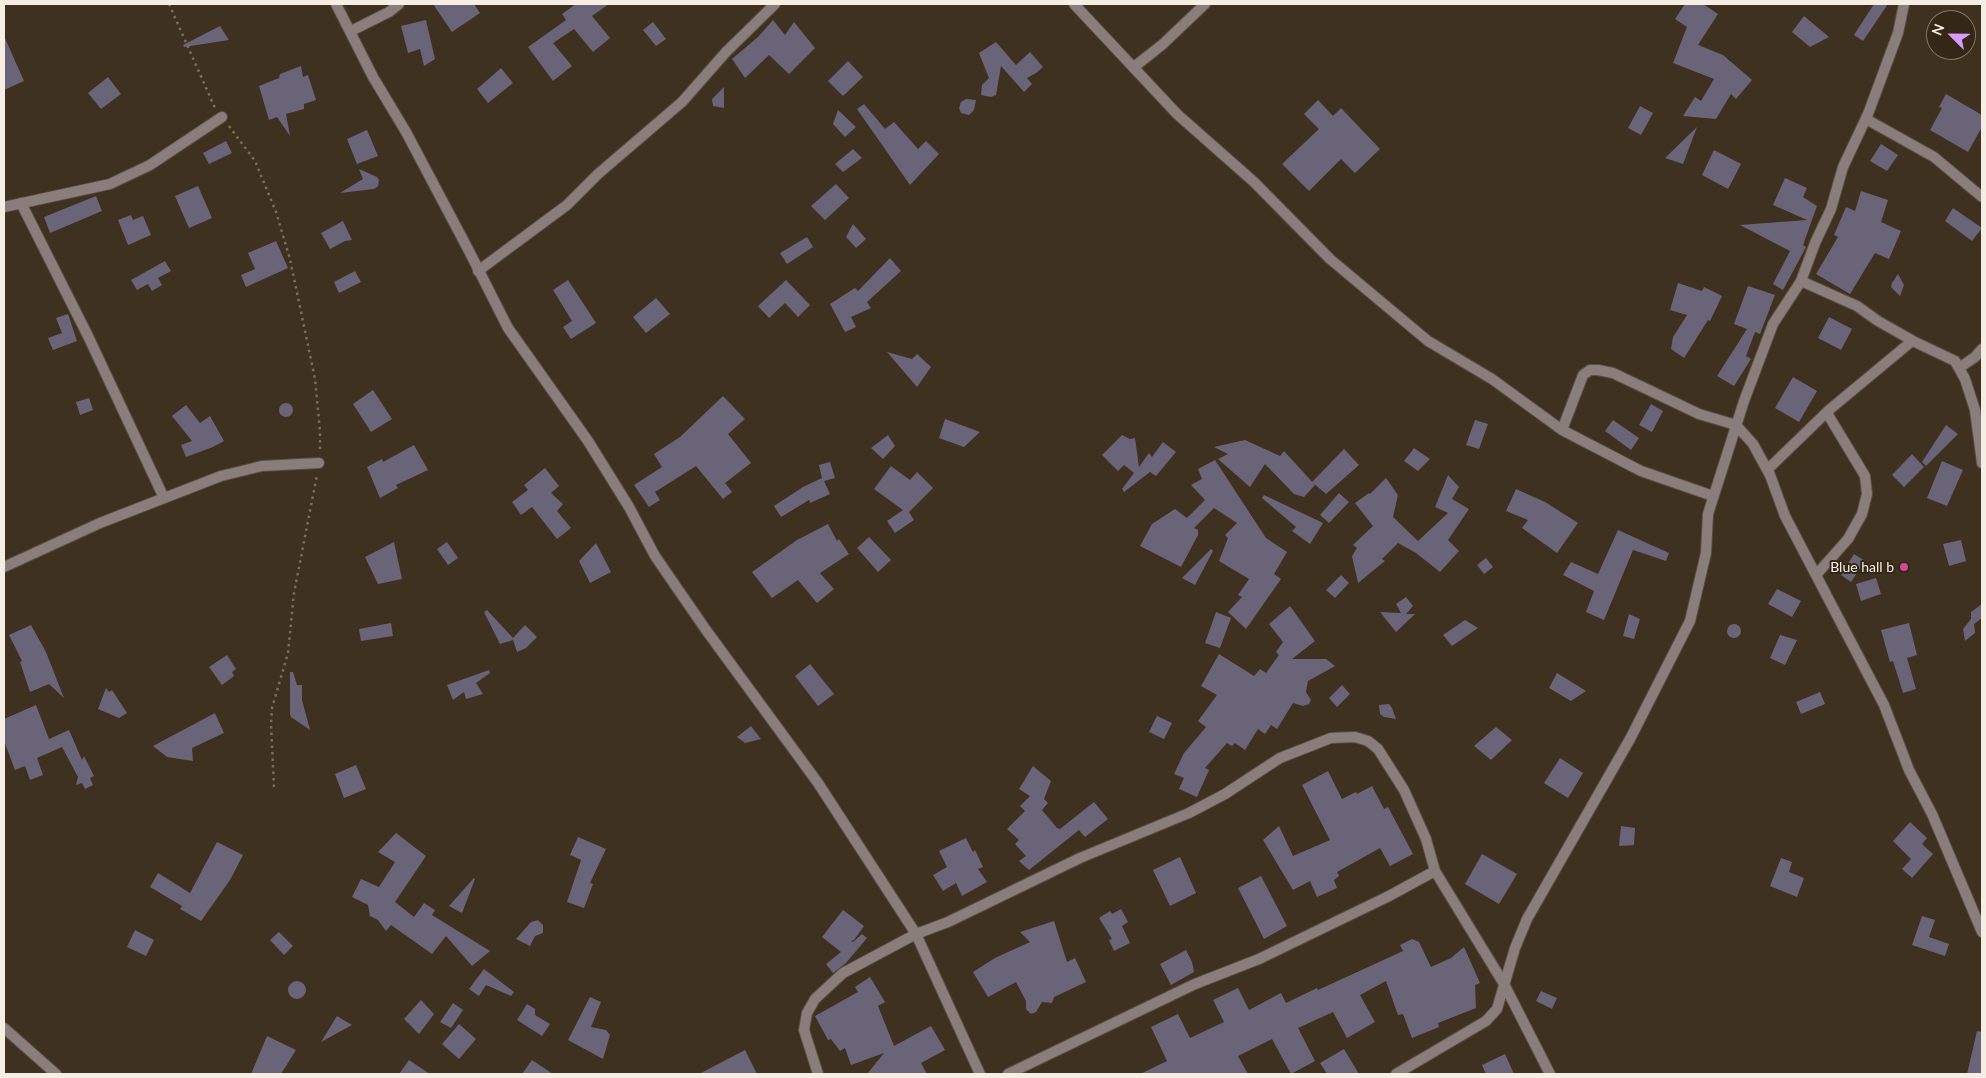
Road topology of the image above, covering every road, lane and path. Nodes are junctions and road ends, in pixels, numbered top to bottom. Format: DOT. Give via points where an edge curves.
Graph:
graph roads {
  1 [pos="170,4"];
  2 [pos="336,4"];
  3 [pos="399,4"];
  4 [pos="775,4"];
  5 [pos="1074,4"];
  6 [pos="1206,4"];
  7 [pos="1904,4"];
  8 [pos="350,32"];
  9 [pos="1134,67"];
  10 [pos="222,117"];
  11 [pos="1866,119"];
  12 [pos="1982,196"];
  13 [pos="20,203"];
  14 [pos="4,207"];
  15 [pos="478,271"];
  16 [pos="1801,281"];
  17 [pos="1912,340"];
  18 [pos="1982,349"];
  19 [pos="1959,368"];
  20 [pos="1827,413"];
  21 [pos="1736,425"];
  22 [pos="1562,430"];
  23 [pos="319,463"];
  24 [pos="1982,463"];
  25 [pos="1767,470"];
  26 [pos="1713,496"];
  27 [pos="164,498"];
  28 [pos="4,567"];
  29 [pos="1816,575"];
  30 [pos="274,787"];
  31 [pos="1435,870"];
  32 [pos="1982,932"];
  33 [pos="916,934"];
  34 [pos="1504,984"];
  35 [pos="4,1028"];
  36 [pos="56,1074"];
  37 [pos="818,1074"];
  38 [pos="980,1074"];
  39 [pos="1008,1074"];
  40 [pos="1396,1074"];
  41 [pos="1550,1074"];
  1 -- 10 [label="path" via="212,103"];
  2 -- 8 [label="street"];
  3 -- 8 [label="street"];
  4 -- 15 [label="street" via="726,52 682,102 567,205"];
  5 -- 9 [label="street"];
  6 -- 9 [label="street"];
  7 -- 11 [label="street" via="1898,33"];
  8 -- 15 [label="street"];
  9 -- 22 [label="street" via="1177,114 1254,182 1330,259 1428,341 1492,379"];
  10 -- 13 [label="street" via="150,165 110,184"];
  10 -- 23 [label="path" via="255,161 276,212 290,259 315,380 320,431"];
  11 -- 12 [label="street" via="1934,157"];
  11 -- 16 [label="street" via="1843,167 1831,209"];
  13 -- 14 [label="street"];
  13 -- 27 [label="street" via="88,336"];
  15 -- 33 [label="street" via="508,328 588,441 655,556 818,783"];
  16 -- 17 [label="street" via="1857,306"];
  16 -- 21 [label="street" via="1773,324"];
  17 -- 19 [label="street" via="1954,360"];
  17 -- 20 [label="street"];
  18 -- 19 [label="street"];
  19 -- 24 [label="street" via="1975,410"];
  20 -- 25 [label="street"];
  20 -- 29 [label="street" via="1865,476 1867,494 1862,514 1848,539"];
  21 -- 22 [label="street" via="1699,414 1613,373 1590,370 1583,374"];
  21 -- 25 [label="street" via="1753,444"];
  21 -- 26 [label="street"];
  22 -- 26 [label="street" via="1641,471"];
  23 -- 27 [label="street" via="262,466 221,476"];
  23 -- 30 [label="path" via="294,593 288,653 272,708"];
  25 -- 29 [label="street" via="1785,516"];
  26 -- 34 [label="street" via="1708,514 1706,553 1690,621 1630,738 1527,918"];
  27 -- 28 [label="street"];
  29 -- 32 [label="street" via="1884,705 1909,770 1932,814"];
  31 -- 33 [label="street" via="1426,839 1404,790 1378,749 1355,737 1330,738 1280,758 1189,813 1080,858 948,922"];
  31 -- 34 [label="street"];
  31 -- 39 [label="street" via="1267,955 1186,988"];
  33 -- 37 [label="street" via="843,973 815,999 807,1013 804,1030"];
  33 -- 38 [label="street"];
  34 -- 40 [label="street" via="1497,1009 1486,1021"];
  34 -- 41 [label="street"];
  35 -- 36 [label="street"];
}
